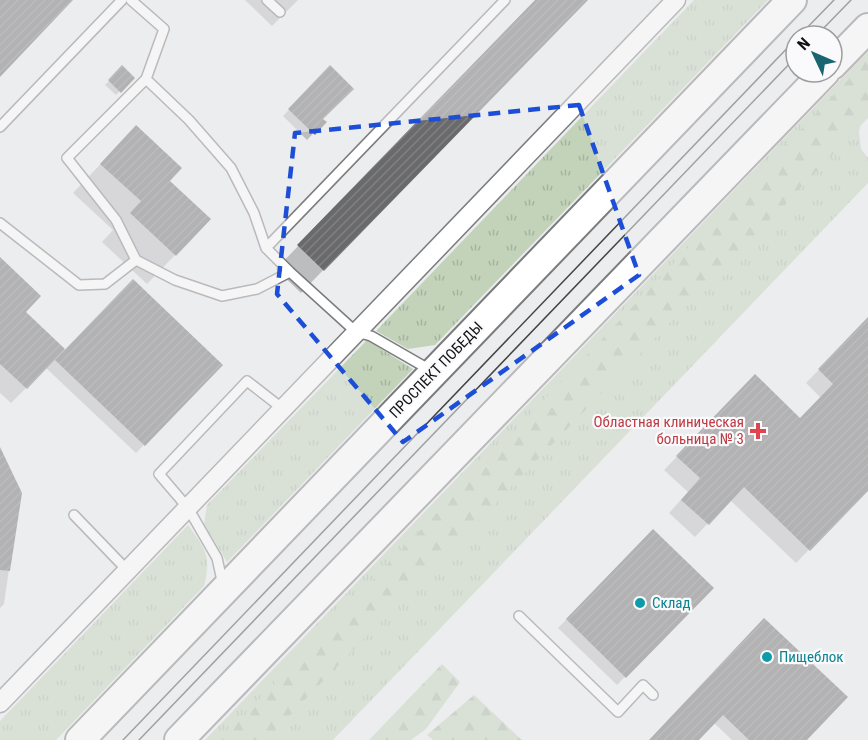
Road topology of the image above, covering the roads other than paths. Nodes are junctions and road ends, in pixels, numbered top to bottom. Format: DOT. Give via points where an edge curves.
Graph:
graph roads {
  1 [pos="122,0"];
  2 [pos="131,0"];
  3 [pos="267,0"];
  4 [pos="505,0"];
  5 [pos="676,0"];
  6 [pos="792,0"];
  7 [pos="280,12"];
  8 [pos="868,28"];
  9 [pos="844,53"];
  10 [pos="146,79"];
  11 [pos="813,84"];
  12 [pos="0,127"];
  13 [pos="0,223"];
  14 [pos="267,248"];
  15 [pos="136,260"];
  16 [pos="290,272"];
  17 [pos="356,332"];
  18 [pos="435,372"];
  19 [pos="283,409"];
  20 [pos="188,508"];
  21 [pos="74,515"];
  22 [pos="127,570"];
  23 [pos="224,590"];
  24 [pos="519,616"];
  25 [pos="653,695"];
  26 [pos="0,703"];
  27 [pos="80,740"];
  28 [pos="179,740"];
  1 -- 12 [label="lane"];
  2 -- 10 [label="lane" via="164,29"];
  3 -- 7 [label="lane"];
  4 -- 14 [label="lane"];
  5 -- 17 [label="street"];
  6 -- 18 [label="main road, ПРОСПЕКТ ПОБЕДЫ"];
  8 -- 9 [label="main road"];
  10 -- 14 [label="lane" via="231,168"];
  10 -- 15 [label="lane" via="67,158 116,220"];
  11 -- 28 [label="main road"];
  13 -- 15 [label="lane" via="79,285 105,284"];
  14 -- 16 [label="lane"];
  15 -- 16 [label="lane" via="222,297 256,289"];
  16 -- 17 [label="lane"];
  17 -- 18 [label="lane" via="371,336"];
  17 -- 19 [label="street"];
  18 -- 23 [label="main road, ПРОСПЕКТ ПОБЕДЫ"];
  19 -- 20 [label="street"];
  19 -- 20 [label="lane" via="247,381 239,389 159,474"];
  20 -- 22 [label="street"];
  20 -- 23 [label="lane" via="217,558"];
  21 -- 22 [label="lane"];
  22 -- 26 [label="street"];
  23 -- 27 [label="main road, ПРОСПЕКТ ПОБЕДЫ"];
  24 -- 25 [label="lane" via="618,712 643,685"];
}
